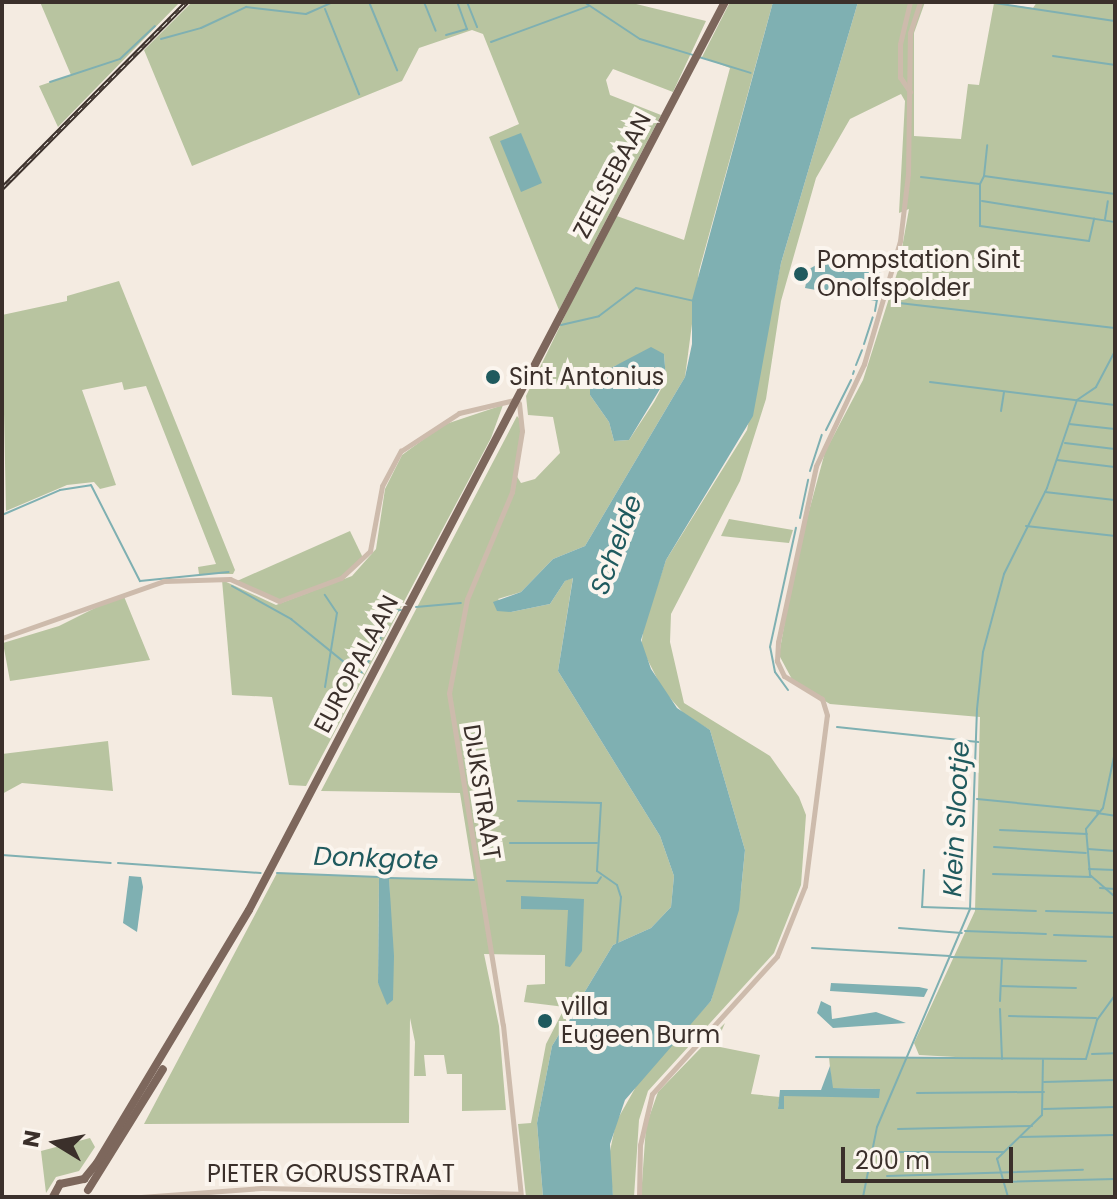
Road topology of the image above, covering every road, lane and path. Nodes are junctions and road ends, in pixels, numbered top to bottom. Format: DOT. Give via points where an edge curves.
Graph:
graph roads {
  1 [pos="725,2"];
  2 [pos="910,2"];
  3 [pos="920,2"];
  4 [pos="910,92"];
  5 [pos="516,402"];
  6 [pos="498,436"];
  7 [pos="2,638"];
  8 [pos="249,910"];
  9 [pos="78,1181"];
  10 [pos="89,1194"];
  11 [pos="521,1196"];
  12 [pos="53,1197"];
  13 [pos="141,1197"];
  14 [pos="639,1197"];
  1 -- 5 [label="main road, ZEELSEBAAN"];
  2 -- 4 [label="street" via="900,44 900,77"];
  3 -- 4 [label="street" via="910,27"];
  4 -- 14 [label="street" via="907,191 892,278 848,403 816,466 778,642 777,661 784,676 822,699 827,715 805,886 777,956 652,1094 642,1133"];
  5 -- 6 [label="main road, ZEELSEBAAN"];
  5 -- 7 [label="street" via="459,413 401,451 382,486 370,551 341,578 279,601 230,579 164,581"];
  5 -- 11 [label="street, DIJKSTRAAT" via="522,431 516,475 464,608 449,693 506,1047"];
  6 -- 8 [label="main road, EUROPALAAN"];
  8 -- 9 [label="main road, EUROPALAAN" via="147,1086 89,1175"];
  8 -- 10 [label="main road, EUROPALAAN"];
  9 -- 10 [label="main road, EUROPALAAN"];
  9 -- 12 [label="main road, EUROPALAAN" via="60,1184"];
  11 -- 13 [label="street, PIETER GORUSSTRAAT" via="262,1188"];
}
